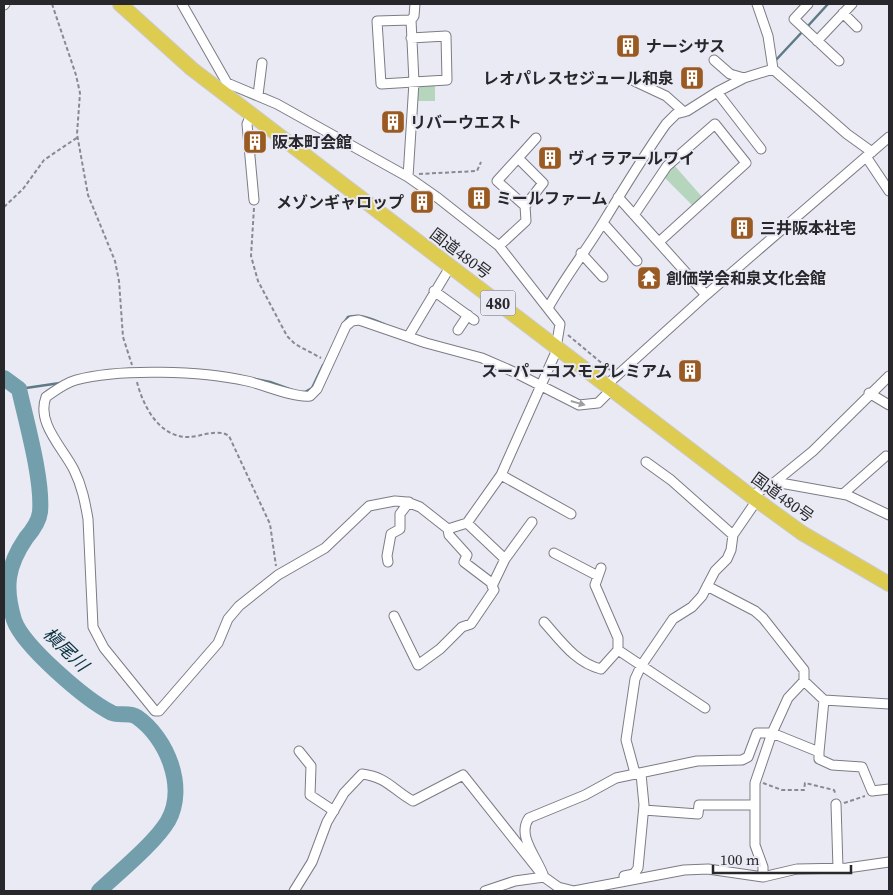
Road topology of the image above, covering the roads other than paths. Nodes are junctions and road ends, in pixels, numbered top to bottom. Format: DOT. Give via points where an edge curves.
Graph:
graph roads {
  1 [pos="120,4"];
  2 [pos="182,4"];
  3 [pos="415,4"];
  4 [pos="757,4"];
  5 [pos="808,4"];
  6 [pos="852,4"];
  7 [pos="843,13"];
  8 [pos="411,20"];
  9 [pos="857,28"];
  10 [pos="411,38"];
  11 [pos="817,41"];
  12 [pos="714,60"];
  13 [pos="839,61"];
  14 [pos="262,63"];
  15 [pos="773,68"];
  16 [pos="744,78"];
  17 [pos="634,81"];
  18 [pos="414,82"];
  19 [pos="224,87"];
  20 [pos="717,92"];
  21 [pos="258,95"];
  22 [pos="684,112"];
  23 [pos="251,115"];
  24 [pos="536,138"];
  25 [pos="888,141"];
  26 [pos="761,149"];
  27 [pos="870,155"];
  28 [pos="518,158"];
  29 [pos="408,177"];
  30 [pos="889,191"];
  31 [pos="618,197"];
  32 [pos="254,200"];
  33 [pos="525,206"];
  34 [pos="634,215"];
  35 [pos="603,223"];
  36 [pos="659,242"];
  37 [pos="499,246"];
  38 [pos="581,253"];
  39 [pos="638,261"];
  40 [pos="450,267"];
  41 [pos="603,277"];
  42 [pos="434,291"];
  43 [pos="706,295"];
  44 [pos="548,308"];
  45 [pos="458,330"];
  46 [pos="408,337"];
  47 [pos="556,347"];
  48 [pos="889,376"];
  49 [pos="542,386"];
  50 [pos="608,387"];
  51 [pos="870,393"];
  52 [pos="889,405"];
  53 [pos="886,456"];
  54 [pos="646,462"];
  55 [pos="500,475"];
  56 [pos="775,482"];
  57 [pos="843,494"];
  58 [pos="754,498"];
  59 [pos="409,502"];
  60 [pos="571,514"];
  61 [pos="889,515"];
  62 [pos="532,522"];
  63 [pos="466,523"];
  64 [pos="448,530"];
  65 [pos="734,535"];
  66 [pos="554,552"];
  67 [pos="505,559"];
  68 [pos="388,562"];
  69 [pos="493,584"];
  70 [pos="889,584"];
  71 [pos="707,586"];
  72 [pos="394,616"];
  73 [pos="544,622"];
  74 [pos="618,650"];
  75 [pos="640,666"];
  76 [pos="804,681"];
  77 [pos="824,700"];
  78 [pos="889,704"];
  79 [pos="705,708"];
  80 [pos="772,733"];
  81 [pos="298,751"];
  82 [pos="819,752"];
  83 [pos="745,759"];
  84 [pos="761,766"];
  85 [pos="638,773"];
  86 [pos="889,790"];
  87 [pos="836,804"];
  88 [pos="754,805"];
  89 [pos="644,810"];
  90 [pos="334,811"];
  91 [pos="889,862"];
  92 [pos="838,868"];
  93 [pos="544,877"];
  94 [pos="763,877"];
  95 [pos="608,885"];
  96 [pos="294,891"];
  97 [pos="485,891"];
  1 -- 19 [label="highway, 国道480号 / 480" via="192,69"];
  2 -- 19 [label="street"];
  3 -- 8 [label="street"];
  4 -- 15 [label="street" via="768,36"];
  5 -- 11 [label="street" via="794,19"];
  6 -- 7 [label="street"];
  7 -- 9 [label="street"];
  7 -- 11 [label="street"];
  8 -- 10 [label="street"];
  8 -- 18 [label="street" via="377,21 381,84"];
  10 -- 18 [label="street"];
  10 -- 18 [label="street" via="446,36 447,80"];
  11 -- 13 [label="street"];
  12 -- 16 [label="street" via="730,74"];
  14 -- 21 [label="street"];
  15 -- 16 [label="street"];
  15 -- 27 [label="street"];
  16 -- 20 [label="street"];
  17 -- 22 [label="street" via="645,81"];
  18 -- 29 [label="street"];
  19 -- 21 [label="street"];
  19 -- 23 [label="highway, 国道480号 / 480"];
  20 -- 22 [label="street"];
  20 -- 26 [label="street"];
  21 -- 29 [label="street"];
  22 -- 31 [label="street" via="676,114 666,124"];
  23 -- 32 [label="street" via="247,124"];
  23 -- 40 [label="highway, 国道480号 / 480"];
  24 -- 28 [label="street"];
  25 -- 27 [label="street"];
  27 -- 30 [label="street"];
  27 -- 43 [label="street"];
  28 -- 33 [label="street" via="543,183"];
  28 -- 33 [label="street" via="497,181"];
  29 -- 37 [label="street"];
  31 -- 34 [label="street"];
  31 -- 35 [label="street"];
  33 -- 37 [label="street" via="526,221"];
  34 -- 36 [label="street"];
  34 -- 36 [label="street" via="667,166 715,124 746,163"];
  35 -- 38 [label="street"];
  35 -- 39 [label="street"];
  36 -- 43 [label="street"];
  37 -- 44 [label="street"];
  38 -- 41 [label="street"];
  38 -- 44 [label="street"];
  40 -- 42 [label="street"];
  40 -- 47 [label="highway, 国道480号 / 480"];
  42 -- 45 [label="street" via="471,318"];
  42 -- 46 [label="street"];
  43 -- 50 [label="street"];
  44 -- 47 [label="street" via="560,324"];
  46 -- 49 [label="street" via="482,358"];
  46 -- 59 [label="street" via="359,320 352,321 346,326 317,389 310,396 297,396 275,387 234,378 134,374 70,382 46,397 43,413 74,470 85,502 92,627 104,648 155,712 218,643 228,619 278,575 325,548 369,506"];
  47 -- 49 [label="street"];
  47 -- 50 [label="highway, 国道480号 / 480"];
  48 -- 51 [label="street"];
  49 -- 50 [label="street, one-way" via="579,405 598,403 607,394"];
  49 -- 55 [label="street"];
  50 -- 58 [label="highway, 国道480号 / 480"];
  51 -- 52 [label="street"];
  51 -- 56 [label="street" via="813,451"];
  53 -- 57 [label="street"];
  54 -- 65 [label="street"];
  55 -- 60 [label="street"];
  55 -- 63 [label="street"];
  56 -- 57 [label="street"];
  56 -- 58 [label="street"];
  57 -- 61 [label="street"];
  58 -- 65 [label="street"];
  58 -- 70 [label="highway, 国道480号 / 480" via="802,533"];
  59 -- 64 [label="street"];
  59 -- 68 [label="street" via="400,514 400,529 391,534"];
  62 -- 67 [label="street"];
  63 -- 64 [label="street"];
  63 -- 67 [label="street"];
  64 -- 69 [label="street" via="467,555 464,562"];
  65 -- 71 [label="street" via="729,554"];
  66 -- 74 [label="street" via="600,572 595,585 618,638"];
  67 -- 69 [label="street"];
  69 -- 72 [label="street" via="490,599 471,624 462,627 418,665"];
  71 -- 75 [label="street" via="692,607 673,619"];
  71 -- 76 [label="street" via="763,618 804,670"];
  73 -- 74 [label="street" via="573,654 589,666 601,669"];
  74 -- 75 [label="street"];
  75 -- 79 [label="street"];
  75 -- 85 [label="street" via="632,689 626,740"];
  76 -- 77 [label="street"];
  76 -- 80 [label="street" via="788,698"];
  77 -- 78 [label="street"];
  77 -- 82 [label="street"];
  80 -- 82 [label="street"];
  80 -- 83 [label="street" via="757,734"];
  80 -- 84 [label="street"];
  81 -- 90 [label="street" via="312,766 310,795"];
  82 -- 86 [label="street" via="820,759 832,765 862,767 872,791"];
  83 -- 84 [label="street"];
  83 -- 85 [label="street" via="697,761"];
  84 -- 88 [label="street"];
  85 -- 89 [label="street" via="644,786"];
  85 -- 93 [label="street" via="616,778 529,818 524,825 524,837"];
  87 -- 92 [label="street"];
  88 -- 89 [label="street" via="699,805 698,814"];
  88 -- 94 [label="street" via="755,845 763,866"];
  89 -- 95 [label="street" via="638,868 634,874 613,878"];
  90 -- 93 [label="street" via="344,793 362,774 390,783 413,801 464,775"];
  90 -- 96 [label="street" via="312,862"];
  91 -- 92 [label="street"];
  92 -- 94 [label="street" via="797,869"];
  93 -- 95 [label="street" via="558,887 574,891"];
  93 -- 97 [label="street" via="515,881"];
  94 -- 95 [label="street" via="708,869 684,870"];
}
